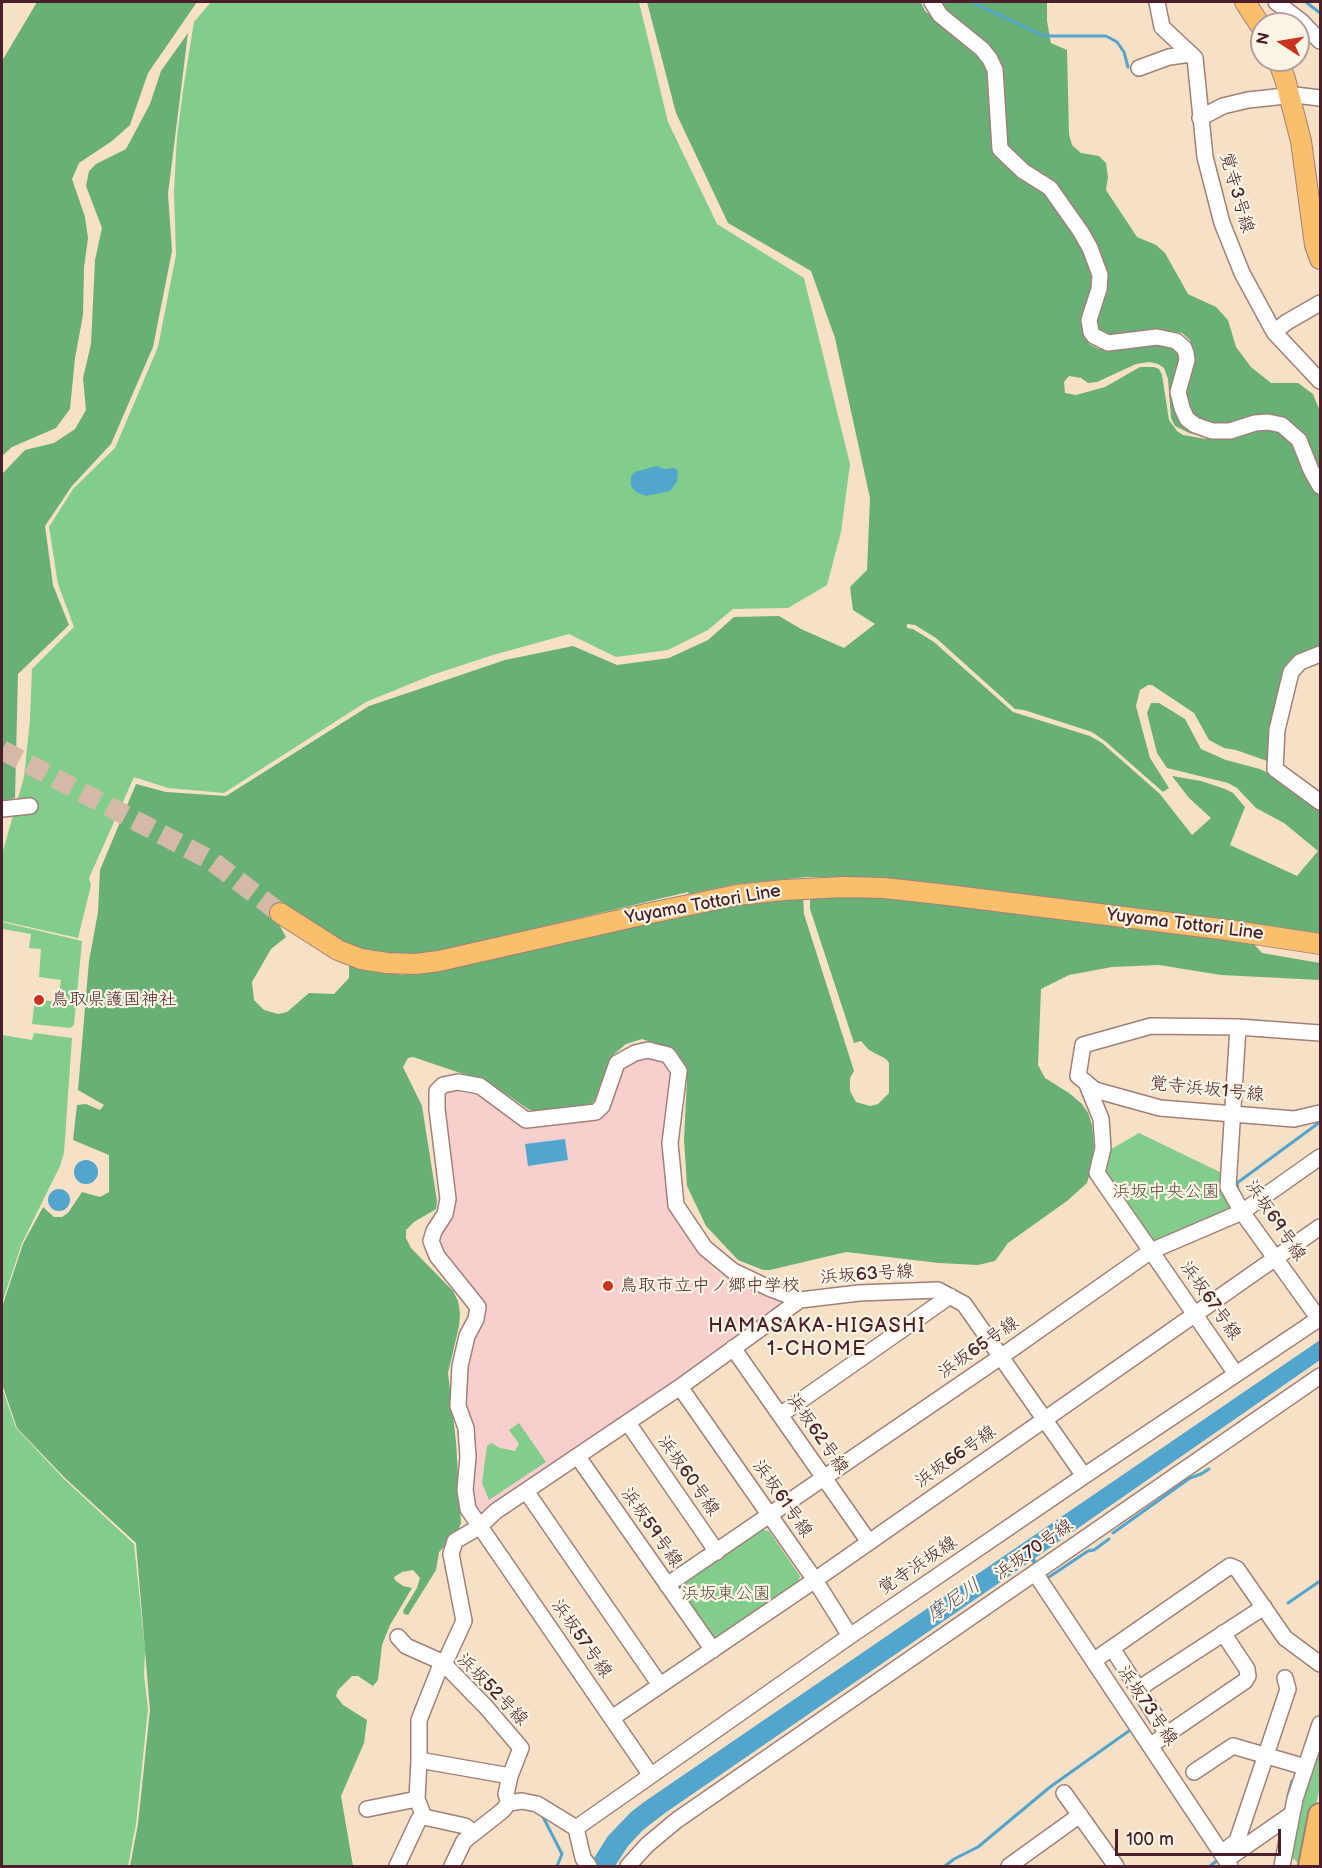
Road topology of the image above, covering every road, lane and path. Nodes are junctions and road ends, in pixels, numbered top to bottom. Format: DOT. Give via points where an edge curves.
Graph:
graph roads {
  1 [pos="932,2"];
  2 [pos="1157,2"];
  3 [pos="1276,2"];
  4 [pos="1320,41"];
  5 [pos="1191,54"];
  6 [pos="1139,68"];
  7 [pos="1282,72"];
  8 [pos="1289,96"];
  9 [pos="1320,98"];
  10 [pos="1200,118"];
  11 [pos="1320,260"];
  12 [pos="1320,303"];
  13 [pos="1274,332"];
  14 [pos="1320,381"];
  15 [pos="1320,486"];
  16 [pos="1320,654"];
  17 [pos="1320,802"];
  18 [pos="30,806"];
  19 [pos="2,809"];
  20 [pos="280,913"];
  21 [pos="1320,944"];
  22 [pos="1238,1027"];
  23 [pos="1320,1033"];
  24 [pos="1086,1082"];
  25 [pos="1320,1113"];
  26 [pos="1232,1114"];
  27 [pos="1320,1156"];
  28 [pos="1242,1212"];
  29 [pos="1320,1227"];
  30 [pos="1150,1251"];
  31 [pos="1276,1258"];
  32 [pos="950,1296"];
  33 [pos="800,1300"];
  34 [pos="1196,1314"];
  35 [pos="1320,1319"];
  36 [pos="733,1348"];
  37 [pos="1002,1356"];
  38 [pos="1236,1374"];
  39 [pos="1320,1376"];
  40 [pos="680,1387"];
  41 [pos="780,1415"];
  42 [pos="1045,1419"];
  43 [pos="628,1423"];
  44 [pos="578,1457"];
  45 [pos="1084,1476"];
  46 [pos="823,1479"];
  47 [pos="526,1491"];
  48 [pos="771,1515"];
  49 [pos="479,1527"];
  50 [pos="869,1542"];
  51 [pos="717,1552"];
  52 [pos="1035,1573"];
  53 [pos="815,1580"];
  54 [pos="667,1585"];
  55 [pos="1263,1607"];
  56 [pos="1223,1633"];
  57 [pos="850,1636"];
  58 [pos="398,1637"];
  59 [pos="1112,1648"];
  60 [pos="713,1650"];
  61 [pos="1099,1657"];
  62 [pos="442,1662"];
  63 [pos="1320,1664"];
  64 [pos="1285,1678"];
  65 [pos="660,1685"];
  66 [pos="1138,1689"];
  67 [pos="612,1718"];
  68 [pos="1320,1724"];
  69 [pos="1266,1755"];
  70 [pos="419,1760"];
  71 [pos="1305,1767"];
  72 [pos="1194,1772"];
  73 [pos="650,1774"];
  74 [pos="510,1776"];
  75 [pos="1064,1792"];
  76 [pos="417,1799"];
  77 [pos="509,1803"];
  78 [pos="367,1809"];
  79 [pos="1292,1814"];
  80 [pos="1080,1815"];
  81 [pos="1320,1815"];
  82 [pos="424,1816"];
  83 [pos="576,1827"];
  84 [pos="474,1833"];
  85 [pos="1027,1853"];
  86 [pos="1320,1853"];
  87 [pos="1226,1860"];
  88 [pos="581,1861"];
  89 [pos="397,1866"];
  90 [pos="452,1866"];
  91 [pos="628,1866"];
  92 [pos="1009,1866"];
  93 [pos="1036,1866"];
  94 [pos="1116,1866"];
  95 [pos="1282,1866"];
  96 [pos="1310,1866"];
  97 [pos="1317,1866"];
  1 -- 15 [label="street" via="940,15 990,59 995,70 1000,149 1023,171 1050,188 1089,248 1100,275 1100,289 1089,320 1094,336 1108,343 1156,336 1176,341 1184,348 1187,360 1179,393 1187,419 1212,431 1268,422 1282,426 1299,440"];
  2 -- 5 [label="street" via="1162,27"];
  3 -- 4 [label="street" via="1302,21"];
  5 -- 6 [label="street"];
  5 -- 10 [label="street, 覚寺3号線" via="1195,58"];
  7 -- 8 [label="main road"];
  8 -- 9 [label="street"];
  8 -- 10 [label="street" via="1223,105"];
  8 -- 11 [label="main road"];
  10 -- 13 [label="street, 覚寺3号線" via="1205,157 1222,223 1244,278"];
  12 -- 13 [label="street"];
  13 -- 14 [label="street, 覚寺3号線"];
  16 -- 17 [label="street" via="1300,662 1291,672 1277,730 1275,769"];
  18 -- 19 [label="street"];
  20 -- 21 [label="main road, Yuyama Tottori Line" via="338,950 361,959 415,964 737,896 857,887"];
  22 -- 23 [label="street"];
  22 -- 24 [label="street" via="1152,1026 1083,1045 1078,1076"];
  22 -- 26 [label="street, 浜坂69号線"];
  24 -- 26 [label="street, 覚寺浜坂1号線" via="1095,1090 1160,1108"];
  24 -- 30 [label="street, 浜坂67号線" via="1101,1119 1103,1148 1097,1173"];
  25 -- 26 [label="street, 覚寺浜坂1号線" via="1294,1119"];
  26 -- 28 [label="street, 浜坂69号線" via="1228,1187"];
  27 -- 28 [label="street, 浜坂65号線"];
  28 -- 30 [label="street, 浜坂65号線"];
  28 -- 31 [label="street, 浜坂69号線"];
  29 -- 31 [label="street, 浜坂66号線"];
  30 -- 34 [label="street, 浜坂67号線"];
  30 -- 37 [label="street, 浜坂65号線"];
  31 -- 34 [label="street, 浜坂66号線"];
  31 -- 35 [label="street, 浜坂69号線"];
  32 -- 33 [label="street, 浜坂63号線" via="938,1290"];
  32 -- 37 [label="street" via="964,1304"];
  32 -- 41 [label="street"];
  33 -- 36 [label="street, 浜坂63号線"];
  33 -- 49 [label="street, 浜坂57号線" via="733,1271 705,1248 676,1205 670,1143 679,1071 668,1055 648,1050 617,1063 602,1106 596,1112 526,1120 480,1086 443,1084 437,1091 437,1108 448,1199 431,1241 437,1256 478,1307 460,1366 458,1406 466,1428 468,1509"];
  34 -- 38 [label="street, 浜坂67号線"];
  34 -- 42 [label="street, 浜坂66号線"];
  35 -- 38 [label="street, 覚寺浜坂線"];
  36 -- 40 [label="street, 浜坂63号線"];
  36 -- 41 [label="street, 浜坂62号線"];
  37 -- 42 [label="street"];
  37 -- 46 [label="street, 浜坂65号線"];
  38 -- 45 [label="street, 覚寺浜坂線"];
  39 -- 52 [label="street, 浜坂70号線"];
  40 -- 43 [label="street, 浜坂63号線"];
  40 -- 48 [label="street, 浜坂61号線"];
  41 -- 46 [label="street, 浜坂62号線"];
  42 -- 45 [label="street"];
  42 -- 50 [label="street, 浜坂66号線"];
  43 -- 44 [label="street, 浜坂63号線"];
  43 -- 51 [label="street, 浜坂60号線"];
  44 -- 47 [label="street, 浜坂63号線"];
  44 -- 54 [label="street, 浜坂59号線"];
  45 -- 57 [label="street, 覚寺浜坂線"];
  46 -- 48 [label="street, 浜坂65号線"];
  46 -- 50 [label="street, 浜坂62号線"];
  47 -- 49 [label="street, 浜坂63号線"];
  47 -- 65 [label="street"];
  48 -- 51 [label="street, 浜坂65号線"];
  48 -- 53 [label="street, 浜坂61号線"];
  49 -- 62 [label="street, 浜坂63号線" via="455,1541 451,1554 464,1621"];
  49 -- 67 [label="street, 浜坂57号線"];
  50 -- 53 [label="street, 浜坂66号線"];
  51 -- 54 [label="street, 浜坂65号線"];
  52 -- 87 [label="street, 浜坂73号線"];
  52 -- 91 [label="street, 浜坂70号線" via="677,1820"];
  53 -- 57 [label="street, 浜坂61号線"];
  53 -- 60 [label="street, 浜坂66号線"];
  54 -- 60 [label="street, 浜坂59号線"];
  55 -- 56 [label="street"];
  55 -- 59 [label="street" via="1237,1569 1230,1566"];
  55 -- 63 [label="street" via="1285,1638"];
  56 -- 66 [label="street"];
  56 -- 66 [label="street" via="1248,1676 1162,1738"];
  57 -- 73 [label="street, 覚寺浜坂線"];
  58 -- 62 [label="street" via="406,1646"];
  59 -- 61 [label="street"];
  59 -- 66 [label="street"];
  60 -- 65 [label="street, 浜坂66号線"];
  62 -- 70 [label="street, 浜坂52号線" via="419,1720"];
  62 -- 74 [label="street, 浜坂52号線" via="521,1748"];
  64 -- 69 [label="street" via="1288,1689"];
  65 -- 67 [label="street, 浜坂66号線"];
  67 -- 73 [label="street, 浜坂57号線"];
  68 -- 71 [label="street"];
  69 -- 71 [label="street"];
  69 -- 72 [label="street" via="1233,1746"];
  69 -- 87 [label="street" via="1237,1841"];
  70 -- 74 [label="street"];
  70 -- 76 [label="street, 浜坂52号線"];
  71 -- 79 [label="street"];
  73 -- 83 [label="street, 覚寺浜坂線"];
  74 -- 77 [label="street, 浜坂52号線" via="506,1794"];
  75 -- 80 [label="street"];
  76 -- 78 [label="street"];
  76 -- 82 [label="street, 浜坂52号線"];
  77 -- 83 [label="street" via="537,1804"];
  77 -- 84 [label="street"];
  79 -- 87 [label="street"];
  79 -- 95 [label="street"];
  80 -- 85 [label="street"];
  80 -- 94 [label="street"];
  81 -- 96 [label="highway"];
  82 -- 84 [label="street" via="465,1826"];
  82 -- 89 [label="street"];
  83 -- 88 [label="street"];
  84 -- 90 [label="street" via="464,1841"];
  85 -- 92 [label="street"];
  85 -- 93 [label="street"];
  86 -- 97 [label="highway"];
}
